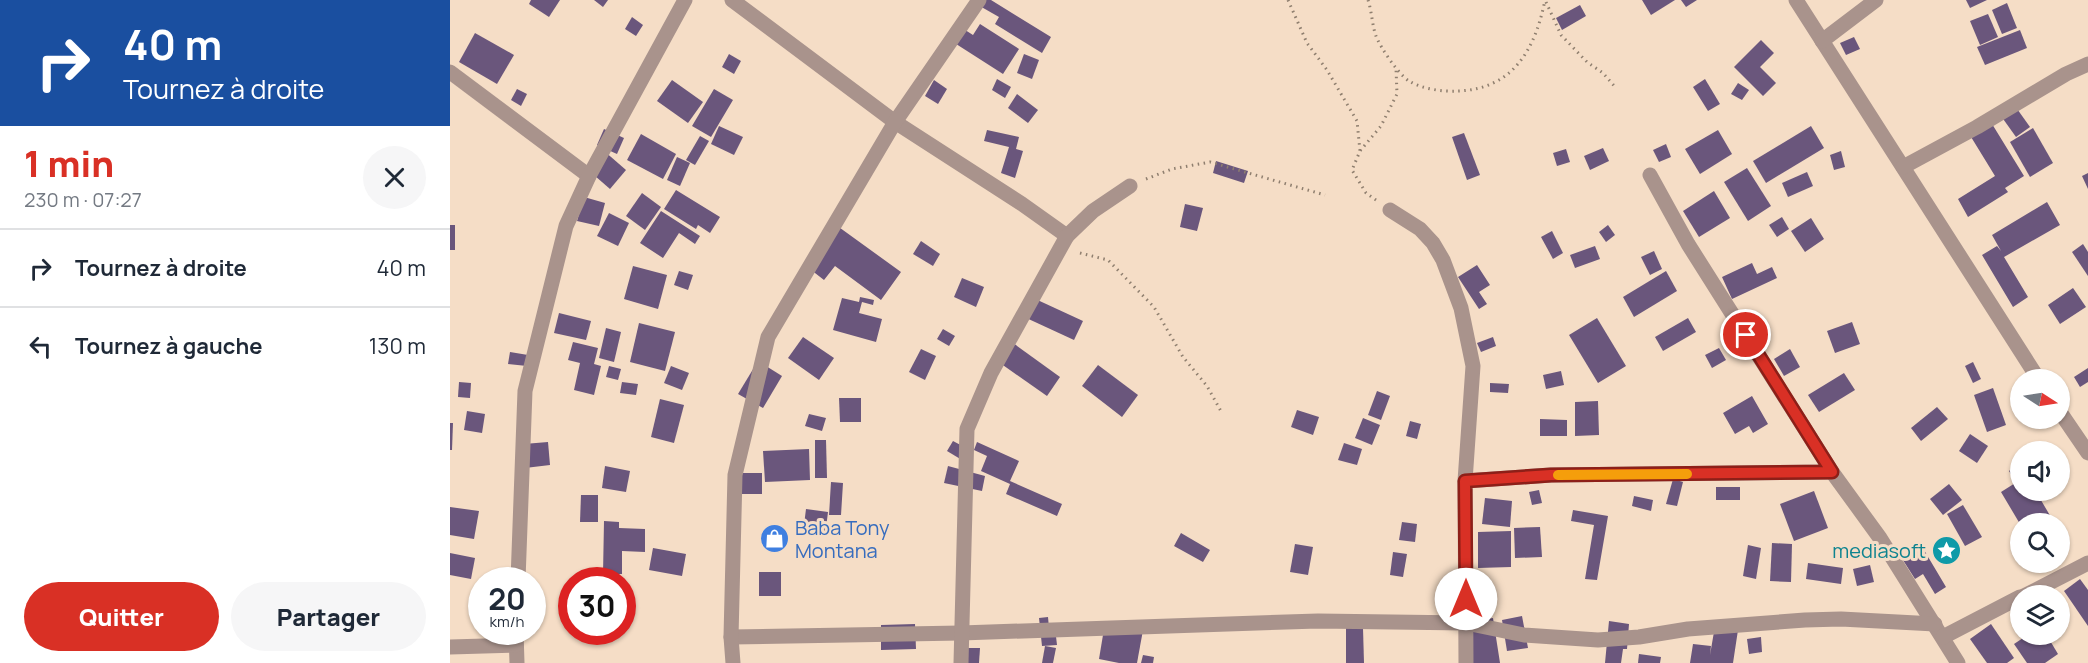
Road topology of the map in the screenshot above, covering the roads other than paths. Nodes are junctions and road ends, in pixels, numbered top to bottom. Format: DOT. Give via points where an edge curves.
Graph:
graph roads {
  1 [pos="685,0"];
  2 [pos="732,0"];
  3 [pos="980,0"];
  4 [pos="1796,0"];
  5 [pos="1876,0"];
  6 [pos="1822,41"];
  7 [pos="2087,66"];
  8 [pos="450,72"];
  9 [pos="894,122"];
  10 [pos="1903,167"];
  11 [pos="1650,175"];
  12 [pos="589,176"];
  13 [pos="1130,186"];
  14 [pos="1390,210"];
  15 [pos="1067,236"];
  16 [pos="2032,369"];
  17 [pos="2070,427"];
  18 [pos="2088,453"];
  19 [pos="1832,472"];
  20 [pos="1465,481"];
  21 [pos="2088,563"];
  22 [pos="518,567"];
  23 [pos="2044,585"];
  24 [pos="2010,602"];
  25 [pos="1466,623"];
  26 [pos="1935,624"];
  27 [pos="961,633"];
  28 [pos="731,637"];
  29 [pos="1943,638"];
  30 [pos="468,645"];
  31 [pos="516,645"];
  32 [pos="450,647"];
  33 [pos="517,663"];
  34 [pos="733,663"];
  35 [pos="961,663"];
  36 [pos="1467,663"];
  37 [pos="1958,663"];
  1 -- 12 [label="street"];
  2 -- 9 [label="street"];
  3 -- 9 [label="street"];
  4 -- 6 [label="street"];
  5 -- 6 [label="street"];
  6 -- 10 [label="street"];
  7 -- 10 [label="street"];
  8 -- 12 [label="street"];
  9 -- 15 [label="street"];
  9 -- 28 [label="street" via="768,337 735,475"];
  10 -- 16 [label="street"];
  11 -- 19 [label="street" via="1688,244"];
  12 -- 22 [label="street" via="566,226 525,391"];
  13 -- 15 [label="street" via="1093,211"];
  14 -- 20 [label="street" via="1420,229 1433,243 1461,308 1473,366"];
  15 -- 27 [label="street" via="990,373 967,429"];
  17 -- 18 [label="street"];
  19 -- 20 [label="street" via="1551,475"];
  19 -- 26 [label="street"];
  20 -- 25 [label="street"];
  21 -- 23 [label="street"];
  24 -- 29 [label="street"];
  25 -- 26 [label="street" via="1524,634 1598,640 1804,620"];
  25 -- 27 [label="street" via="1318,621"];
  25 -- 36 [label="street"];
  26 -- 29 [label="street"];
  27 -- 28 [label="street"];
  27 -- 35 [label="street"];
  28 -- 34 [label="street"];
  29 -- 37 [label="street"];
  30 -- 32 [label="street"];
  31 -- 33 [label="street"];
}
